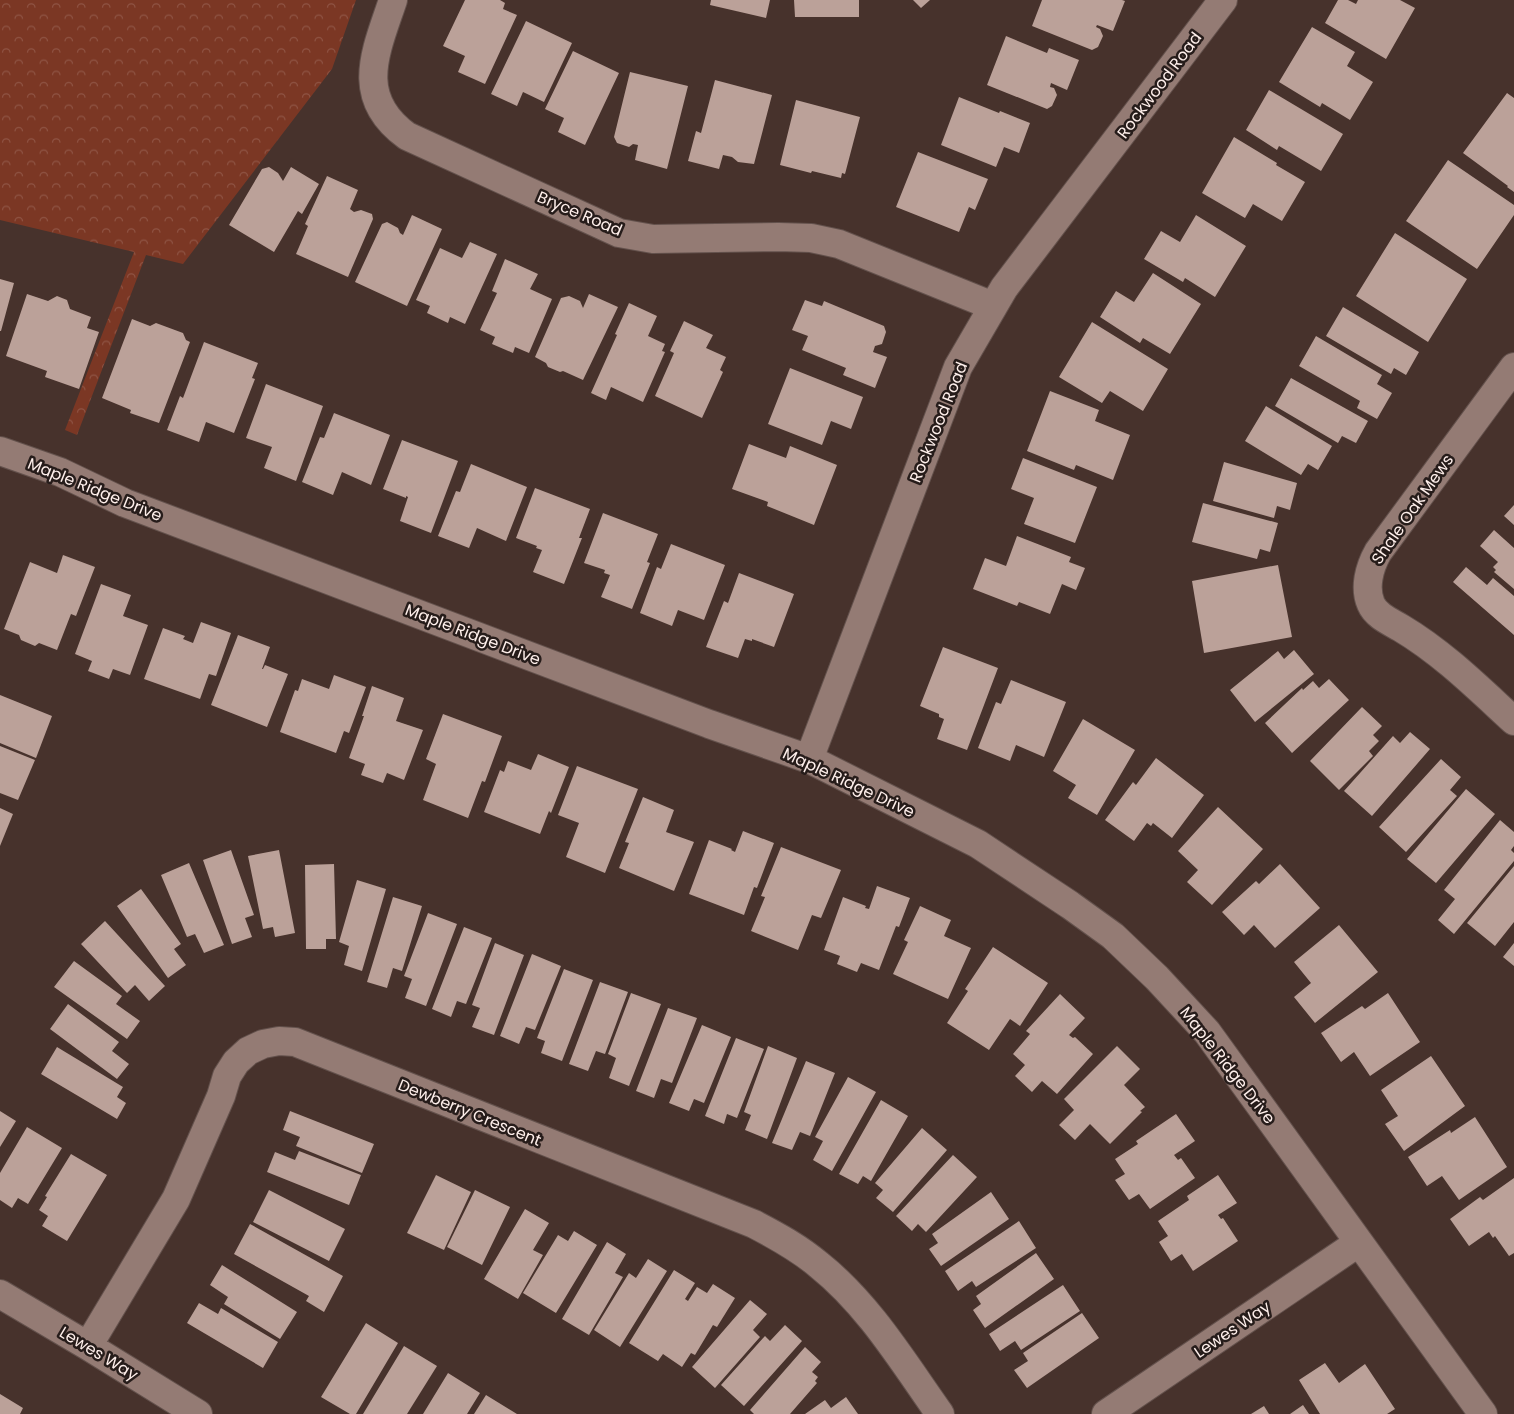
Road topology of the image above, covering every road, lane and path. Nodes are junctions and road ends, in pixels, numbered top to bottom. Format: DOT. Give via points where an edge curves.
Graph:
graph roads {
  1 [pos="393,0"];
  2 [pos="1223,0"];
  3 [pos="992,306"];
  4 [pos="1514,367"];
  5 [pos="0,451"];
  6 [pos="1514,721"];
  7 [pos="809,759"];
  8 [pos="1358,1243"];
  9 [pos="0,1294"];
  10 [pos="88,1346"];
  11 [pos="198,1414"];
  12 [pos="940,1414"];
  13 [pos="1106,1414"];
  14 [pos="1483,1414"];
  1 -- 3 [label="street, Bryce Road" via="375,55 373,80 384,112 407,136 619,233 653,239 810,238 839,244"];
  2 -- 3 [label="street, Rockwood Road"];
  3 -- 7 [label="street, Rockwood Road" via="958,366"];
  4 -- 6 [label="street, Shale Oak Mews" via="1378,552 1372,562 1368,583 1371,604 1379,614 1422,642 1470,680"];
  5 -- 7 [label="street, Maple Ridge Drive" via="60,472 126,503"];
  7 -- 8 [label="street, Maple Ridge Drive" via="978,844 1113,936 1207,1032"];
  8 -- 13 [label="street, Lewes Way"];
  8 -- 14 [label="street, Maple Ridge Drive"];
  9 -- 10 [label="street, Lewes Way"];
  10 -- 11 [label="street, Lewes Way"];
  10 -- 12 [label="street, Dewberry Crescent" via="176,1199 227,1076 236,1062 263,1044 295,1042 754,1224 776,1236 819,1264 856,1300"];
}
